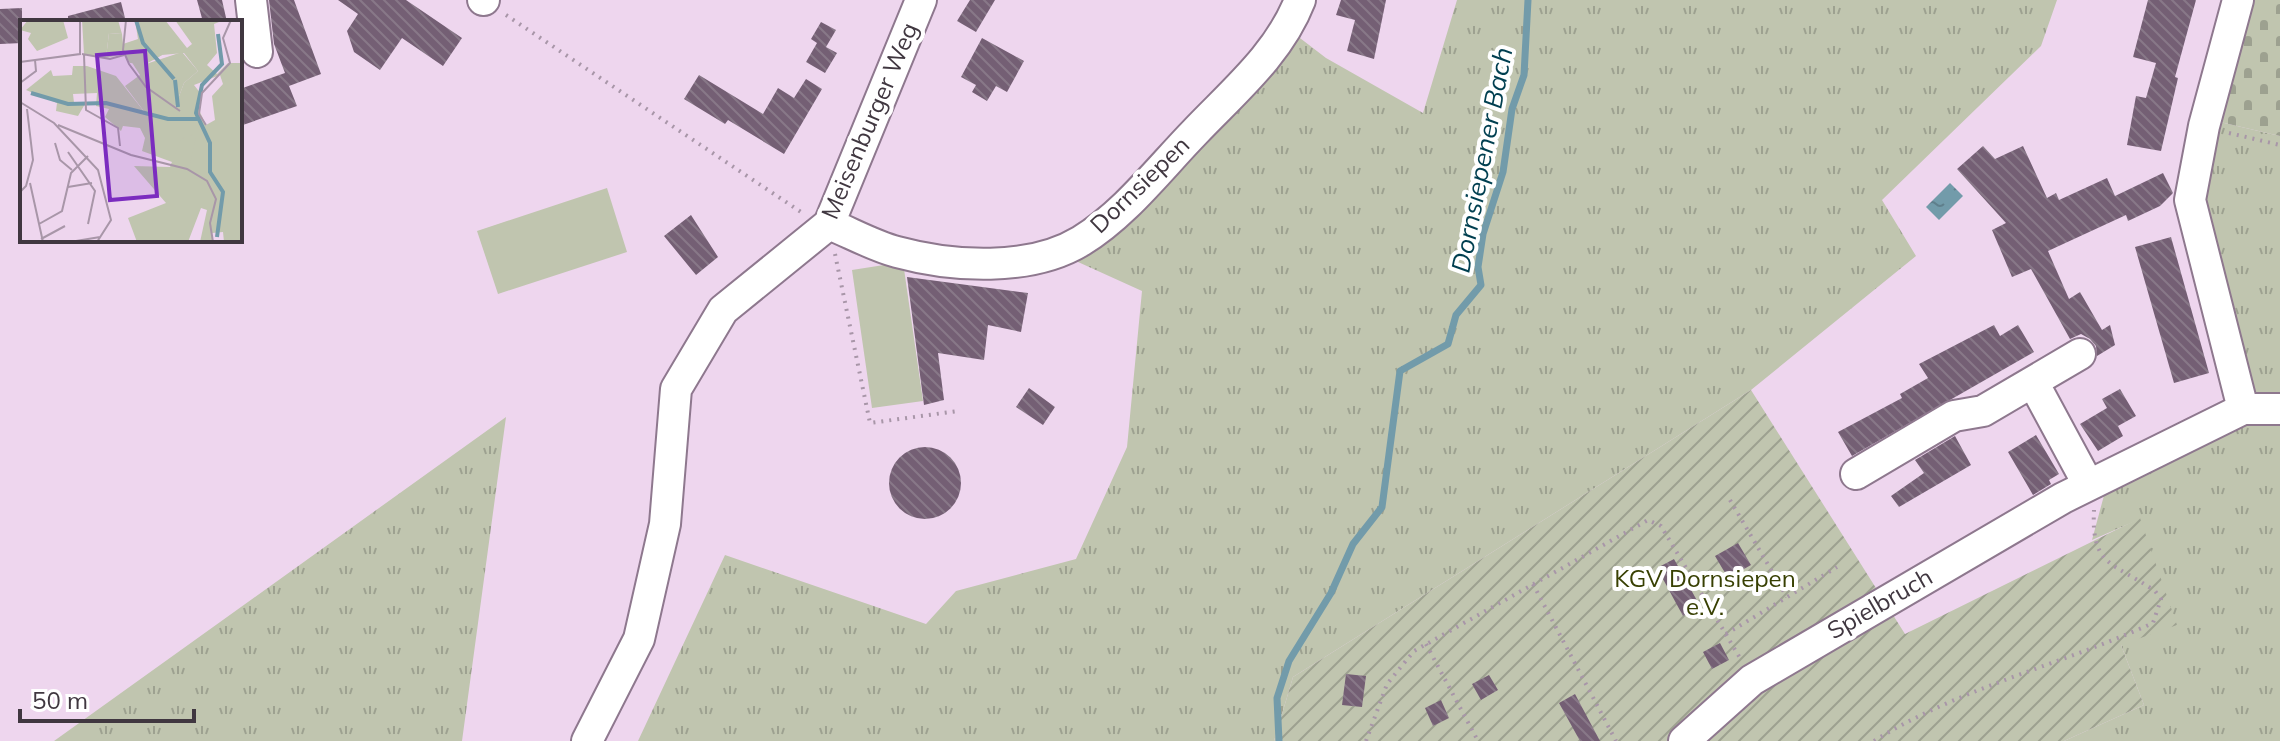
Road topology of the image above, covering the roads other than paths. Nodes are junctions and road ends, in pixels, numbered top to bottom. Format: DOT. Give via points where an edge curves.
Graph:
graph roads {
  1 [pos="251,0"];
  2 [pos="921,0"];
  3 [pos="1300,0"];
  4 [pos="2238,0"];
  5 [pos="257,52"];
  6 [pos="829,224"];
  7 [pos="2080,354"];
  8 [pos="2033,382"];
  9 [pos="2243,409"];
  10 [pos="2280,409"];
  11 [pos="1856,474"];
  12 [pos="2092,482"];
  13 [pos="587,741"];
  14 [pos="1684,741"];
  1 -- 5 [label="street"];
  2 -- 6 [label="street, Meisenburger Weg"];
  3 -- 6 [label="street, Dornsiepen" via="1266,59 1108,222 1060,252 1034,260 933,259 895,252"];
  4 -- 9 [label="street" via="2204,126 2190,208"];
  6 -- 13 [label="street, Meisenburger Weg" via="723,310 676,389 665,524 639,639"];
  7 -- 8 [label="street"];
  8 -- 11 [label="street" via="1983,411 1954,416"];
  8 -- 12 [label="street"];
  9 -- 10 [label="street, Spielbruch"];
  9 -- 12 [label="street, Spielbruch"];
  12 -- 14 [label="street, Spielbruch" via="1752,680"];
}
